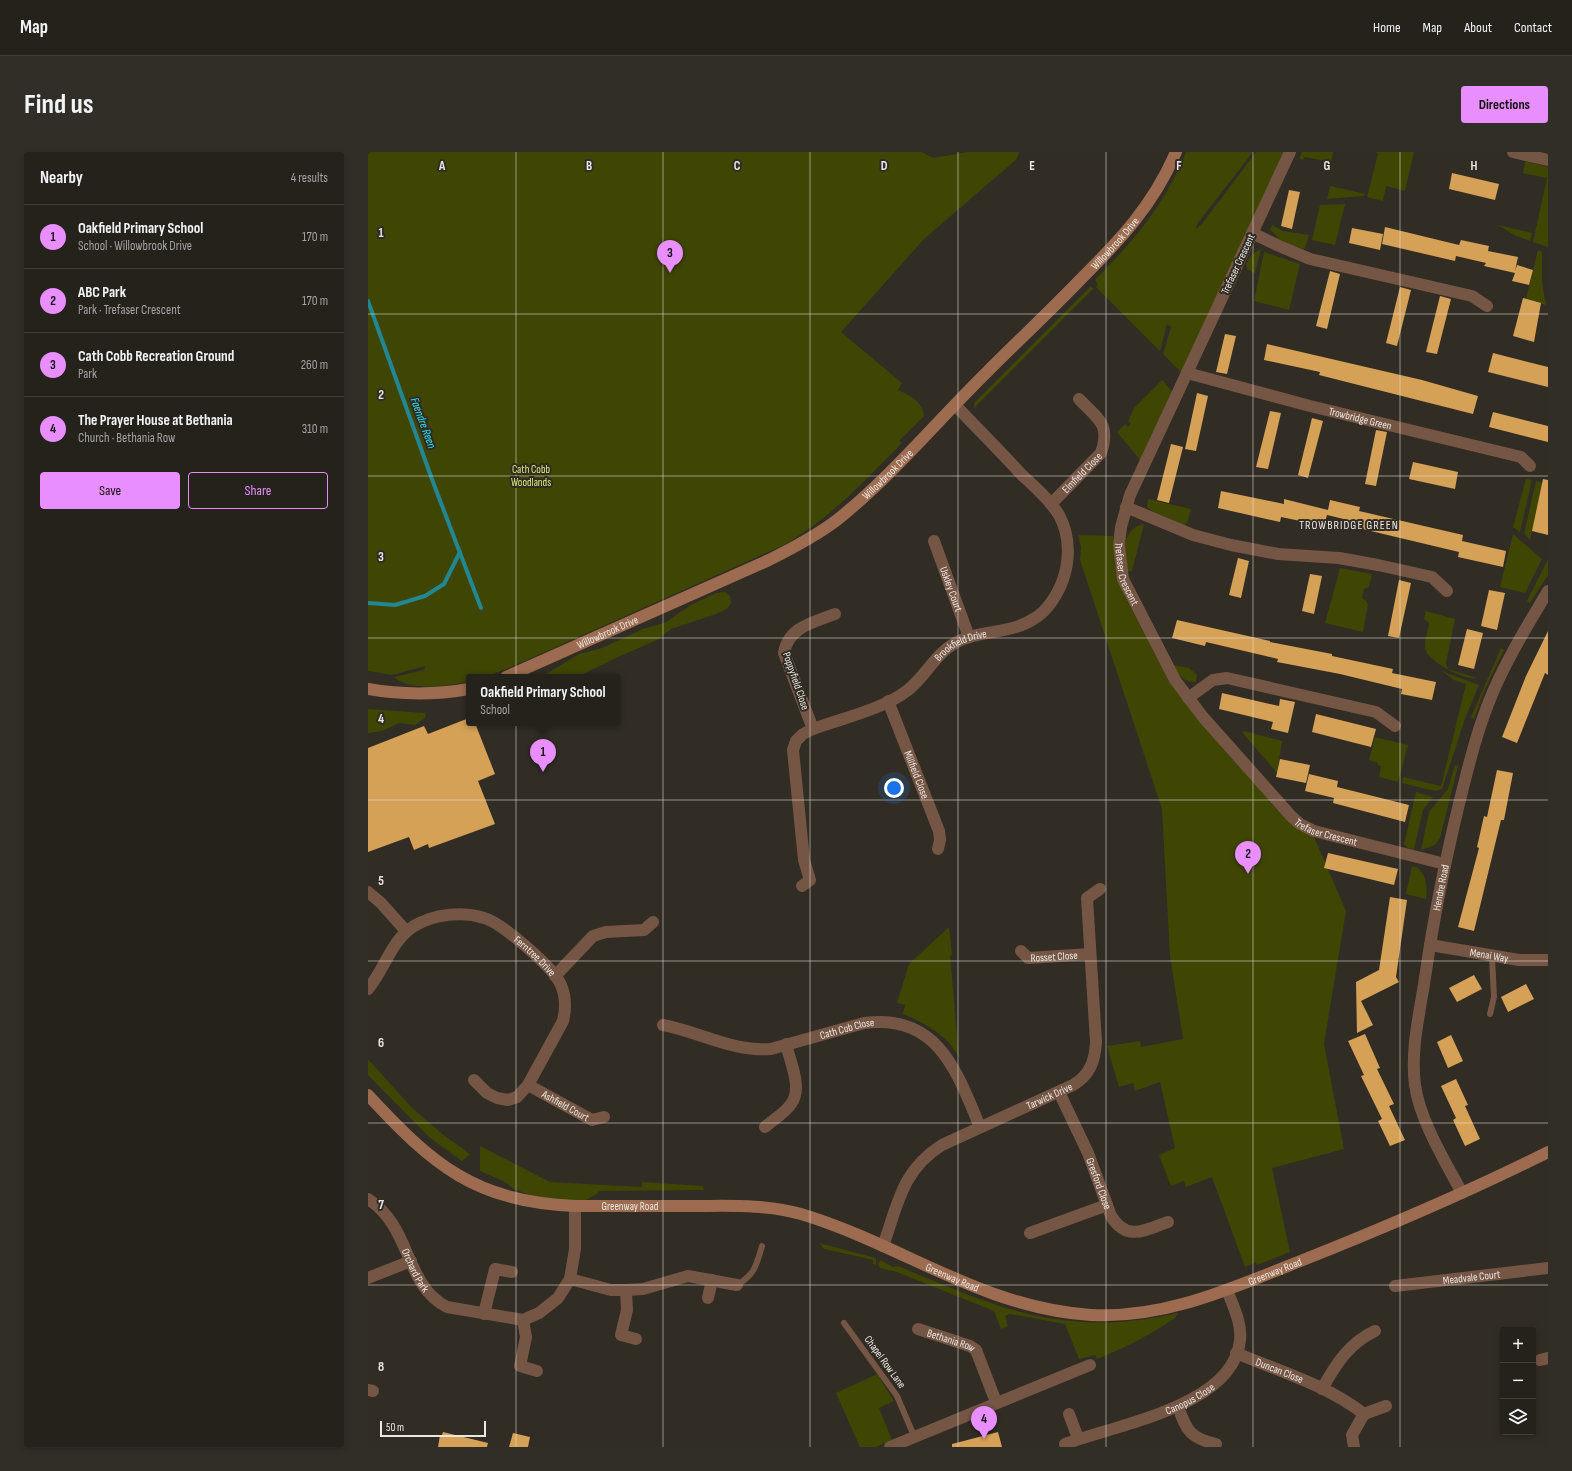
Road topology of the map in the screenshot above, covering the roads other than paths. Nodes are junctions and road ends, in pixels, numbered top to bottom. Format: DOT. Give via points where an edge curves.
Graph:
graph roads {
  1 [pos="1176,152"];
  2 [pos="1290,152"];
  3 [pos="1513,152"];
  4 [pos="1548,160"];
  5 [pos="1252,233"];
  6 [pos="1487,306"];
  7 [pos="1187,373"];
  8 [pos="1079,399"];
  9 [pos="955,405"];
  10 [pos="1530,466"];
  11 [pos="1051,504"];
  12 [pos="1126,507"];
  13 [pos="934,541"];
  14 [pos="1447,591"];
  15 [pos="1548,591"];
  16 [pos="835,614"];
  17 [pos="969,637"];
  18 [pos="513,674"];
  19 [pos="368,689"];
  20 [pos="466,689"];
  21 [pos="1188,698"];
  22 [pos="888,701"];
  23 [pos="1395,726"];
  24 [pos="813,729"];
  25 [pos="938,849"];
  26 [pos="1445,864"];
  27 [pos="802,886"];
  28 [pos="1100,888"];
  29 [pos="368,892"];
  30 [pos="653,922"];
  31 [pos="406,931"];
  32 [pos="1430,945"];
  33 [pos="1021,951"];
  34 [pos="1090,954"];
  35 [pos="1492,957"];
  36 [pos="1548,960"];
  37 [pos="555,976"];
  38 [pos="368,989"];
  39 [pos="1490,1014"];
  40 [pos="663,1025"];
  41 [pos="786,1044"];
  42 [pos="474,1080"];
  43 [pos="528,1085"];
  44 [pos="1059,1092"];
  45 [pos="368,1095"];
  46 [pos="604,1117"];
  47 [pos="765,1127"];
  48 [pos="980,1127"];
  49 [pos="1548,1152"];
  50 [pos="1462,1194"];
  51 [pos="368,1199"];
  52 [pos="1107,1205"];
  53 [pos="575,1206"];
  54 [pos="1168,1222"];
  55 [pos="1030,1234"];
  56 [pos="762,1246"];
  57 [pos="883,1246"];
  58 [pos="411,1261"];
  59 [pos="1548,1268"];
  60 [pos="512,1272"];
  61 [pos="368,1278"];
  62 [pos="570,1279"];
  63 [pos="712,1280"];
  64 [pos="737,1284"];
  65 [pos="1395,1286"];
  66 [pos="626,1290"];
  67 [pos="1227,1290"];
  68 [pos="708,1298"];
  69 [pos="484,1314"];
  70 [pos="523,1320"];
  71 [pos="844,1323"];
  72 [pos="918,1329"];
  73 [pos="1376,1331"];
  74 [pos="636,1339"];
  75 [pos="1236,1354"];
  76 [pos="1090,1365"];
  77 [pos="537,1371"];
  78 [pos="1322,1389"];
  79 [pos="996,1402"];
  80 [pos="1386,1406"];
  81 [pos="1178,1407"];
  82 [pos="1069,1414"];
  83 [pos="1364,1414"];
  84 [pos="914,1436"];
  85 [pos="1078,1438"];
  86 [pos="1064,1444"];
  87 [pos="1216,1444"];
  88 [pos="893,1446"];
  89 [pos="1354,1447"];
  1 -- 9 [label="street, Willowbrook Drive" via="1155,193 1124,235"];
  2 -- 5 [label="street, Trefaser Crescent"];
  3 -- 4 [label="street"];
  5 -- 6 [label="street" via="1310,259 1472,296"];
  5 -- 7 [label="street, Trefaser Crescent"];
  7 -- 10 [label="street, Trowbridge Green" via="1310,406 1521,457"];
  7 -- 12 [label="street, Trefaser Crescent" via="1134,484"];
  8 -- 11 [label="street, Elmfield Close" via="1103,426 1106,435 1104,446 1101,453"];
  9 -- 11 [label="street, Brookfield Drive"];
  9 -- 18 [label="street, Willowbrook Drive" via="855,504 812,537 769,560"];
  11 -- 17 [label="street, Brookfield Drive" via="1059,516 1068,545 1068,561 1056,596 1044,611 1027,623"];
  12 -- 14 [label="street" via="1193,535 1231,546 1378,565 1432,578"];
  12 -- 21 [label="street, Trefaser Crescent" via="1119,545 1123,579 1155,644"];
  13 -- 17 [label="street, Uskley Court"];
  15 -- 26 [label="street, Hendre Road" via="1507,663 1484,716 1473,746"];
  16 -- 24 [label="street, Poppyfield Close" via="799,628 785,644 784,653"];
  17 -- 22 [label="street, Brookfield Drive" via="945,650 920,680"];
  19 -- 20 [label="street" via="419,694"];
  21 -- 23 [label="street" via="1213,680 1227,678 1376,712"];
  21 -- 26 [label="street, Trefaser Crescent" via="1300,824 1314,831"];
  22 -- 24 [label="street, Brookfield Drive"];
  22 -- 25 [label="street, Millfield Close" via="939,831"];
  24 -- 27 [label="street, Brookfield Drive" via="796,741 793,750 804,860 810,880"];
  26 -- 32 [label="street, Hendre Road"];
  28 -- 34 [label="street, Tarwick Drive" via="1087,898"];
  29 -- 31 [label="street"];
  30 -- 37 [label="street" via="644,930 606,932 593,936"];
  31 -- 37 [label="street, Ferntree Drive" via="415,925 444,916 461,914 485,918 499,925 516,939"];
  31 -- 38 [label="street, Ferntree Drive" via="397,941"];
  32 -- 35 [label="street, Menai Way"];
  32 -- 50 [label="street, Hendre Road" via="1416,1042 1415,1087 1432,1134"];
  33 -- 34 [label="street, Rosset Close" via="1028,958"];
  34 -- 44 [label="street, Tarwick Drive" via="1095,1054 1089,1072 1081,1080"];
  35 -- 36 [label="street, Menai Way"];
  35 -- 39 [label="lane" via="1494,997"];
  37 -- 43 [label="street, Ferntree Drive" via="565,998 564,1021"];
  40 -- 41 [label="street, Cath Cob Close" via="743,1049 771,1049"];
  41 -- 47 [label="street" via="796,1087 794,1097 791,1104"];
  41 -- 48 [label="street, Cath Cob Close" via="879,1021 909,1027 936,1044 946,1055"];
  42 -- 43 [label="street, Ferntree Drive" via="487,1093 508,1100 517,1097"];
  43 -- 46 [label="street, Ashfield Court" via="592,1120"];
  44 -- 48 [label="street, Tarwick Drive"];
  44 -- 52 [label="street, Gresford Close" via="1088,1153"];
  45 -- 53 [label="street, Greenway Road" via="415,1143 445,1168 465,1180 507,1197"];
  48 -- 57 [label="street, Tarwick Drive" via="942,1145 918,1163 905,1182"];
  49 -- 50 [label="street, Greenway Road"];
  50 -- 67 [label="street, Greenway Road"];
  51 -- 58 [label="street, Orchard Park" via="393,1223"];
  52 -- 54 [label="street, Gresford Close" via="1116,1224 1130,1232 1144,1231"];
  52 -- 55 [label="street"];
  53 -- 57 [label="street, Greenway Road" via="766,1208 796,1213 838,1226"];
  53 -- 62 [label="street" via="575,1249"];
  56 -- 64 [label="lane" via="755,1269 748,1278"];
  57 -- 67 [label="street, Greenway Road" via="989,1293 1030,1305 1074,1313 1137,1314 1187,1304"];
  58 -- 61 [label="street"];
  58 -- 69 [label="street, Orchard Park" via="422,1286 438,1302 448,1307"];
  59 -- 65 [label="street, Meadvale Court"];
  60 -- 69 [label="street" via="495,1269"];
  62 -- 66 [label="street" via="611,1290"];
  62 -- 70 [label="street" via="558,1298 539,1313"];
  63 -- 64 [label="street"];
  63 -- 66 [label="street" via="688,1276 643,1290"];
  63 -- 68 [label="street"];
  66 -- 74 [label="street" via="627,1310 621,1335"];
  67 -- 75 [label="street, Canopus Close" via="1240,1328"];
  69 -- 70 [label="street, Orchard Park"];
  70 -- 77 [label="street" via="526,1336 520,1366"];
  71 -- 84 [label="lane, Chapel Row Lane" via="897,1396"];
  72 -- 79 [label="street, Bethania Row" via="976,1350"];
  73 -- 78 [label="street" via="1363,1337 1344,1354"];
  75 -- 78 [label="street, Duncan Close"];
  75 -- 81 [label="street, Canopus Close" via="1221,1377 1198,1396"];
  76 -- 79 [label="street"];
  78 -- 83 [label="street, Duncan Close" via="1353,1405"];
  79 -- 84 [label="street"];
  80 -- 83 [label="street"];
  81 -- 85 [label="street, Canopus Close"];
  81 -- 87 [label="street" via="1190,1433"];
  82 -- 85 [label="street"];
  83 -- 89 [label="street" via="1352,1435"];
  84 -- 88 [label="street"];
  85 -- 86 [label="street, Canopus Close"];
}
